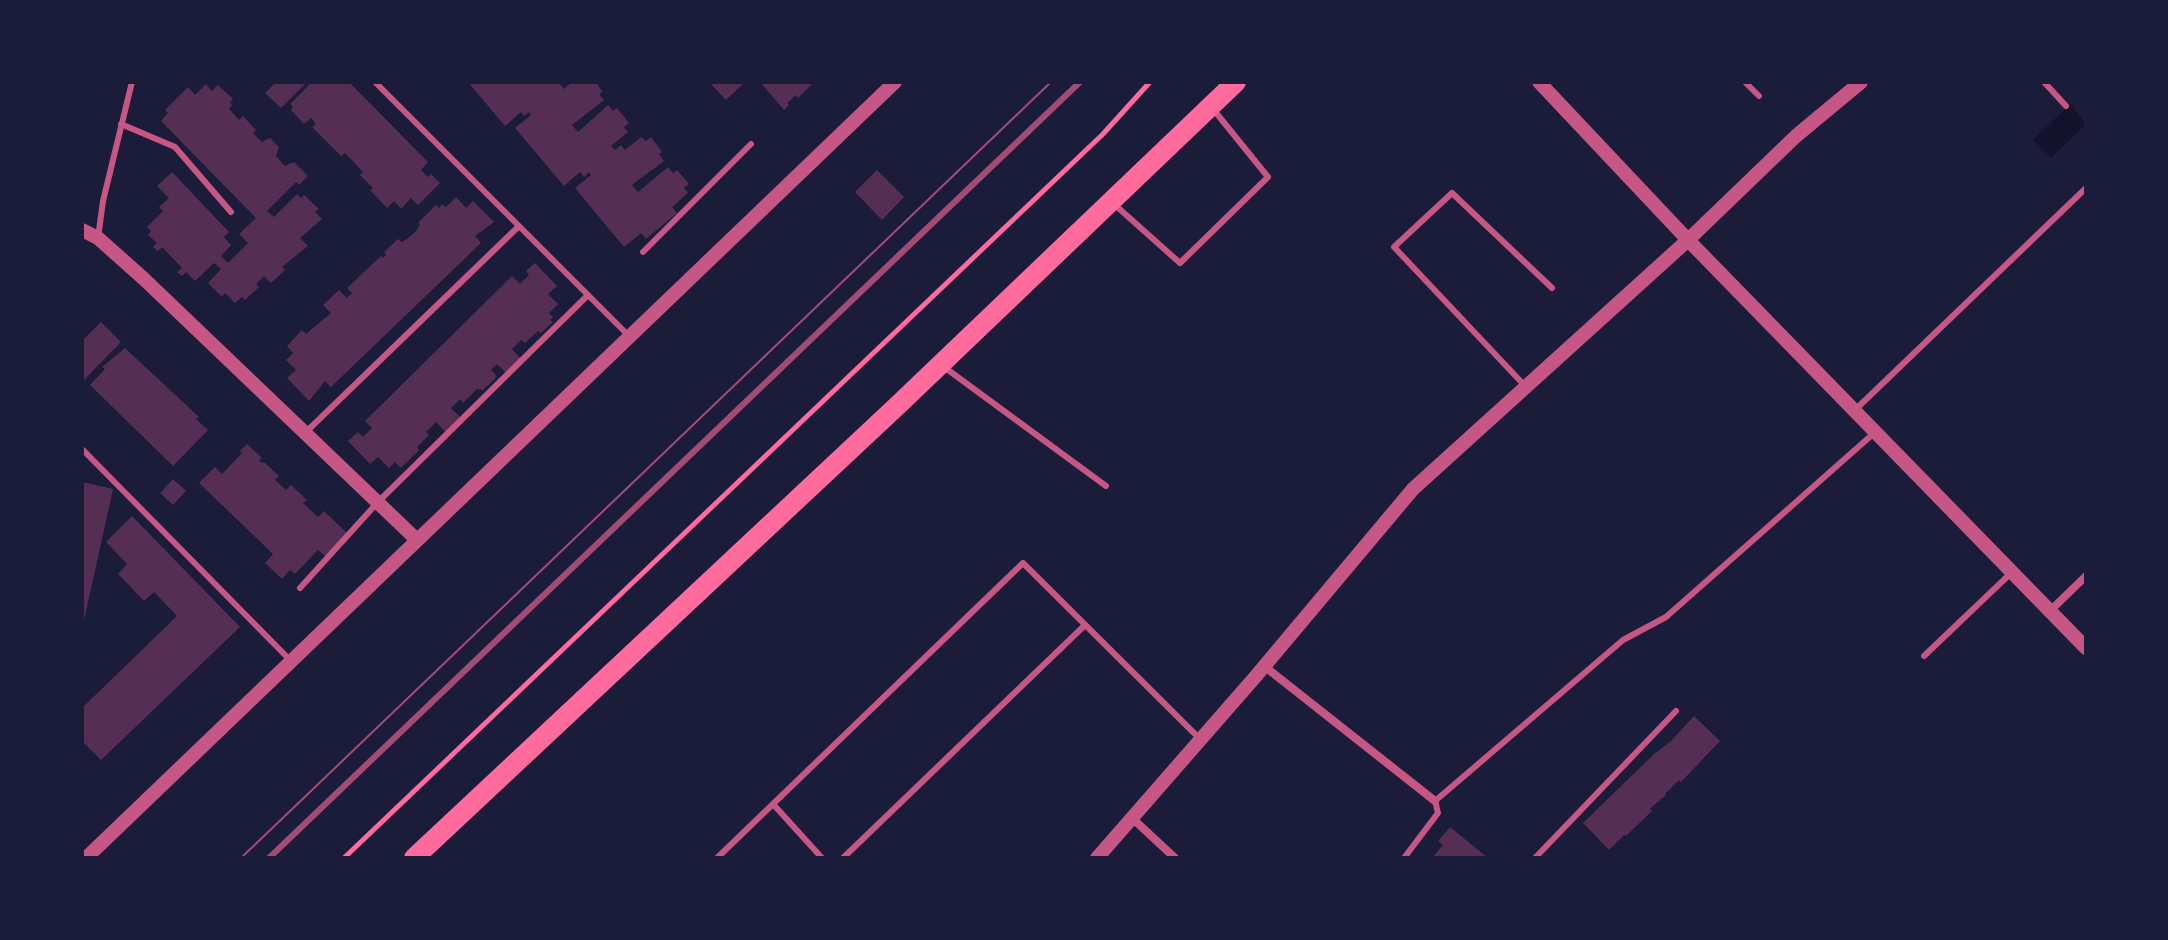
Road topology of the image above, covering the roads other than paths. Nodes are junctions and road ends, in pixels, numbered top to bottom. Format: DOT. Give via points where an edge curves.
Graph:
graph roads {
  1 [pos="132,82"];
  2 [pos="375,82"];
  3 [pos="895,82"];
  4 [pos="1236,82"];
  5 [pos="1539,82"];
  6 [pos="1745,82"];
  7 [pos="1861,82"];
  8 [pos="2044,82"];
  9 [pos="1759,96"];
  10 [pos="1211,106"];
  11 [pos="2066,106"];
  12 [pos="121,124"];
  13 [pos="751,144"];
  14 [pos="2086,188"];
  15 [pos="1112,202"];
  16 [pos="231,212"];
  17 [pos="519,226"];
  18 [pos="82,230"];
  19 [pos="98,238"];
  20 [pos="1688,240"];
  21 [pos="643,252"];
  22 [pos="1552,288"];
  23 [pos="588,295"];
  24 [pos="630,337"];
  25 [pos="941,365"];
  26 [pos="1526,387"];
  27 [pos="1855,410"];
  28 [pos="1876,431"];
  29 [pos="305,433"];
  30 [pos="82,449"];
  31 [pos="1106,486"];
  32 [pos="378,502"];
  33 [pos="417,540"];
  34 [pos="2013,571"];
  35 [pos="2086,576"];
  36 [pos="300,588"];
  37 [pos="2051,610"];
  38 [pos="1084,626"];
  39 [pos="2086,648"];
  40 [pos="1924,656"];
  41 [pos="291,661"];
  42 [pos="1264,666"];
  43 [pos="1676,711"];
  44 [pos="1200,740"];
  45 [pos="1435,801"];
  46 [pos="773,804"];
  47 [pos="1132,818"];
  48 [pos="86,858"];
  49 [pos="414,858"];
  50 [pos="717,858"];
  51 [pos="822,858"];
  52 [pos="843,858"];
  53 [pos="1097,858"];
  54 [pos="1175,858"];
  55 [pos="1404,858"];
  56 [pos="1535,858"];
  1 -- 12 [label="lane"];
  2 -- 17 [label="lane"];
  3 -- 24 [label="street"];
  4 -- 10 [label="main road"];
  5 -- 20 [label="street"];
  6 -- 9 [label="lane"];
  7 -- 20 [label="street"];
  8 -- 11 [label="lane"];
  10 -- 15 [label="main road"];
  10 -- 15 [label="lane" via="1268,177 1180,263"];
  12 -- 16 [label="lane" via="175,147"];
  12 -- 19 [label="lane"];
  13 -- 21 [label="lane"];
  14 -- 27 [label="lane"];
  15 -- 25 [label="main road"];
  17 -- 23 [label="lane"];
  17 -- 29 [label="lane"];
  18 -- 19 [label="street"];
  19 -- 29 [label="street"];
  20 -- 26 [label="street"];
  20 -- 27 [label="street"];
  22 -- 26 [label="lane" via="1452,193 1394,247"];
  23 -- 24 [label="lane"];
  23 -- 32 [label="lane"];
  24 -- 33 [label="street"];
  25 -- 31 [label="lane"];
  25 -- 49 [label="main road"];
  26 -- 42 [label="street" via="1413,489"];
  27 -- 28 [label="street"];
  28 -- 34 [label="street"];
  28 -- 45 [label="lane" via="1666,617 1623,640"];
  29 -- 32 [label="street"];
  30 -- 41 [label="lane"];
  32 -- 33 [label="street"];
  32 -- 36 [label="lane"];
  33 -- 41 [label="street"];
  34 -- 37 [label="street"];
  34 -- 40 [label="lane"];
  35 -- 37 [label="street"];
  37 -- 39 [label="street"];
  38 -- 44 [label="lane"];
  38 -- 46 [label="lane" via="1023,563"];
  38 -- 52 [label="lane"];
  41 -- 48 [label="street"];
  42 -- 44 [label="street"];
  42 -- 45 [label="street"];
  43 -- 56 [label="lane"];
  44 -- 47 [label="street"];
  45 -- 55 [label="lane" via="1438,813"];
  46 -- 50 [label="lane"];
  46 -- 51 [label="lane"];
  47 -- 53 [label="street"];
  47 -- 54 [label="street"];
}
